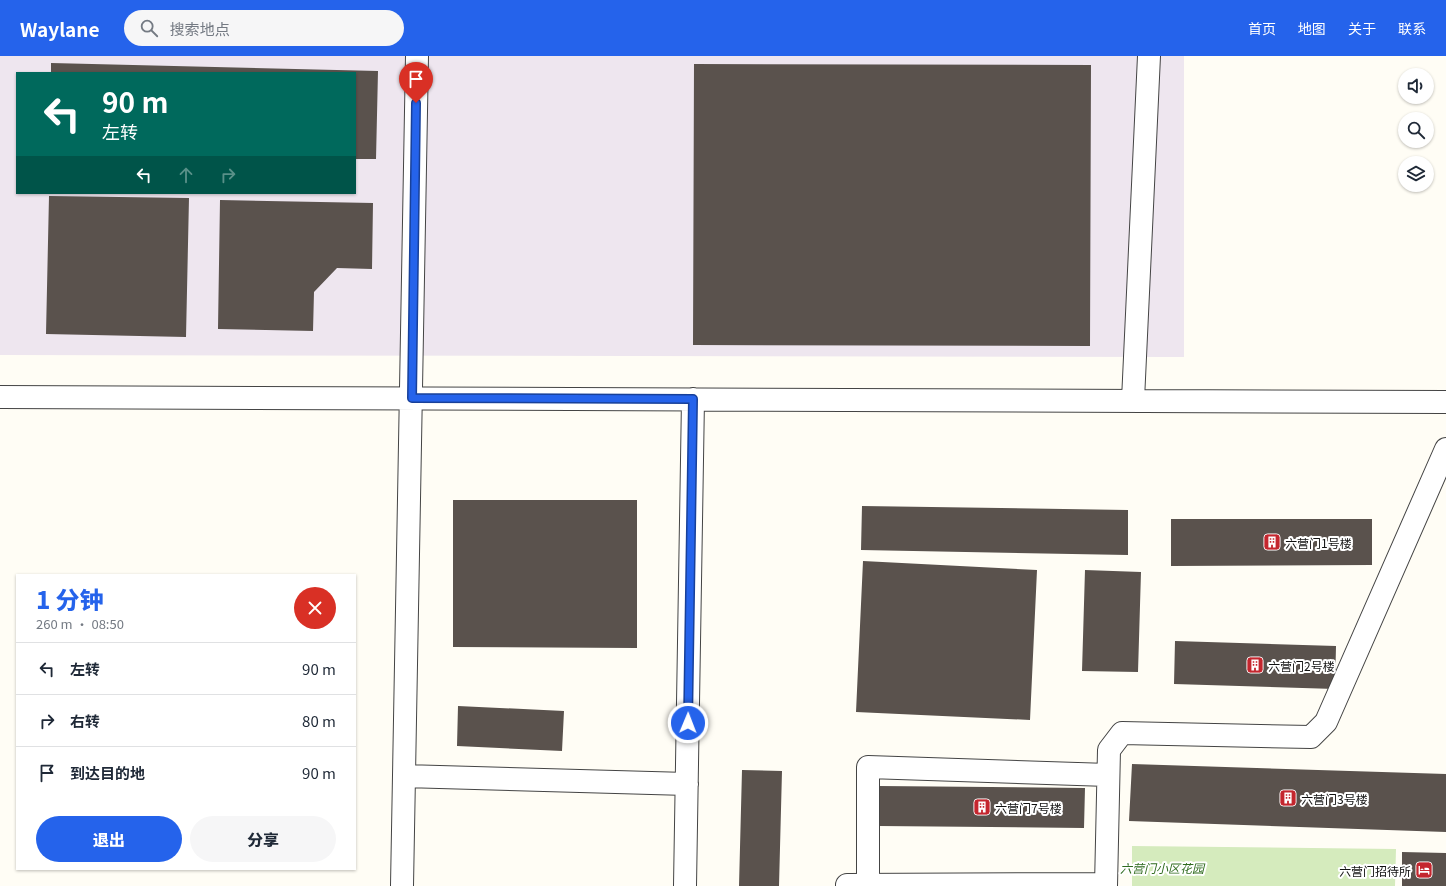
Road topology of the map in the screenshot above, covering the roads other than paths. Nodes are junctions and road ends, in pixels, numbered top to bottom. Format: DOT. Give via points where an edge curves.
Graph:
graph roads {
  1 [pos="417,56"];
  2 [pos="1149,56"];
  3 [pos="0,397"];
  4 [pos="412,398"];
  5 [pos="693,399"];
  6 [pos="1133,400"];
  7 [pos="1446,402"];
  8 [pos="1446,449"];
  9 [pos="1108,775"];
  10 [pos="404,776"];
  11 [pos="687,784"];
  12 [pos="858,885"];
  13 [pos="1106,885"];
  14 [pos="402,886"];
  15 [pos="685,886"];
  1 -- 4 [label="street"];
  2 -- 6 [label="street"];
  3 -- 4 [label="street"];
  4 -- 5 [label="street"];
  4 -- 10 [label="street"];
  5 -- 6 [label="street"];
  5 -- 11 [label="street"];
  6 -- 7 [label="street"];
  8 -- 9 [label="street" via="1326,722 1311,737 1122,733 1109,750"];
  9 -- 12 [label="street" via="868,767"];
  9 -- 13 [label="street"];
  10 -- 11 [label="street"];
  10 -- 14 [label="street"];
  11 -- 15 [label="street"];
  12 -- 13 [label="street"];
}
